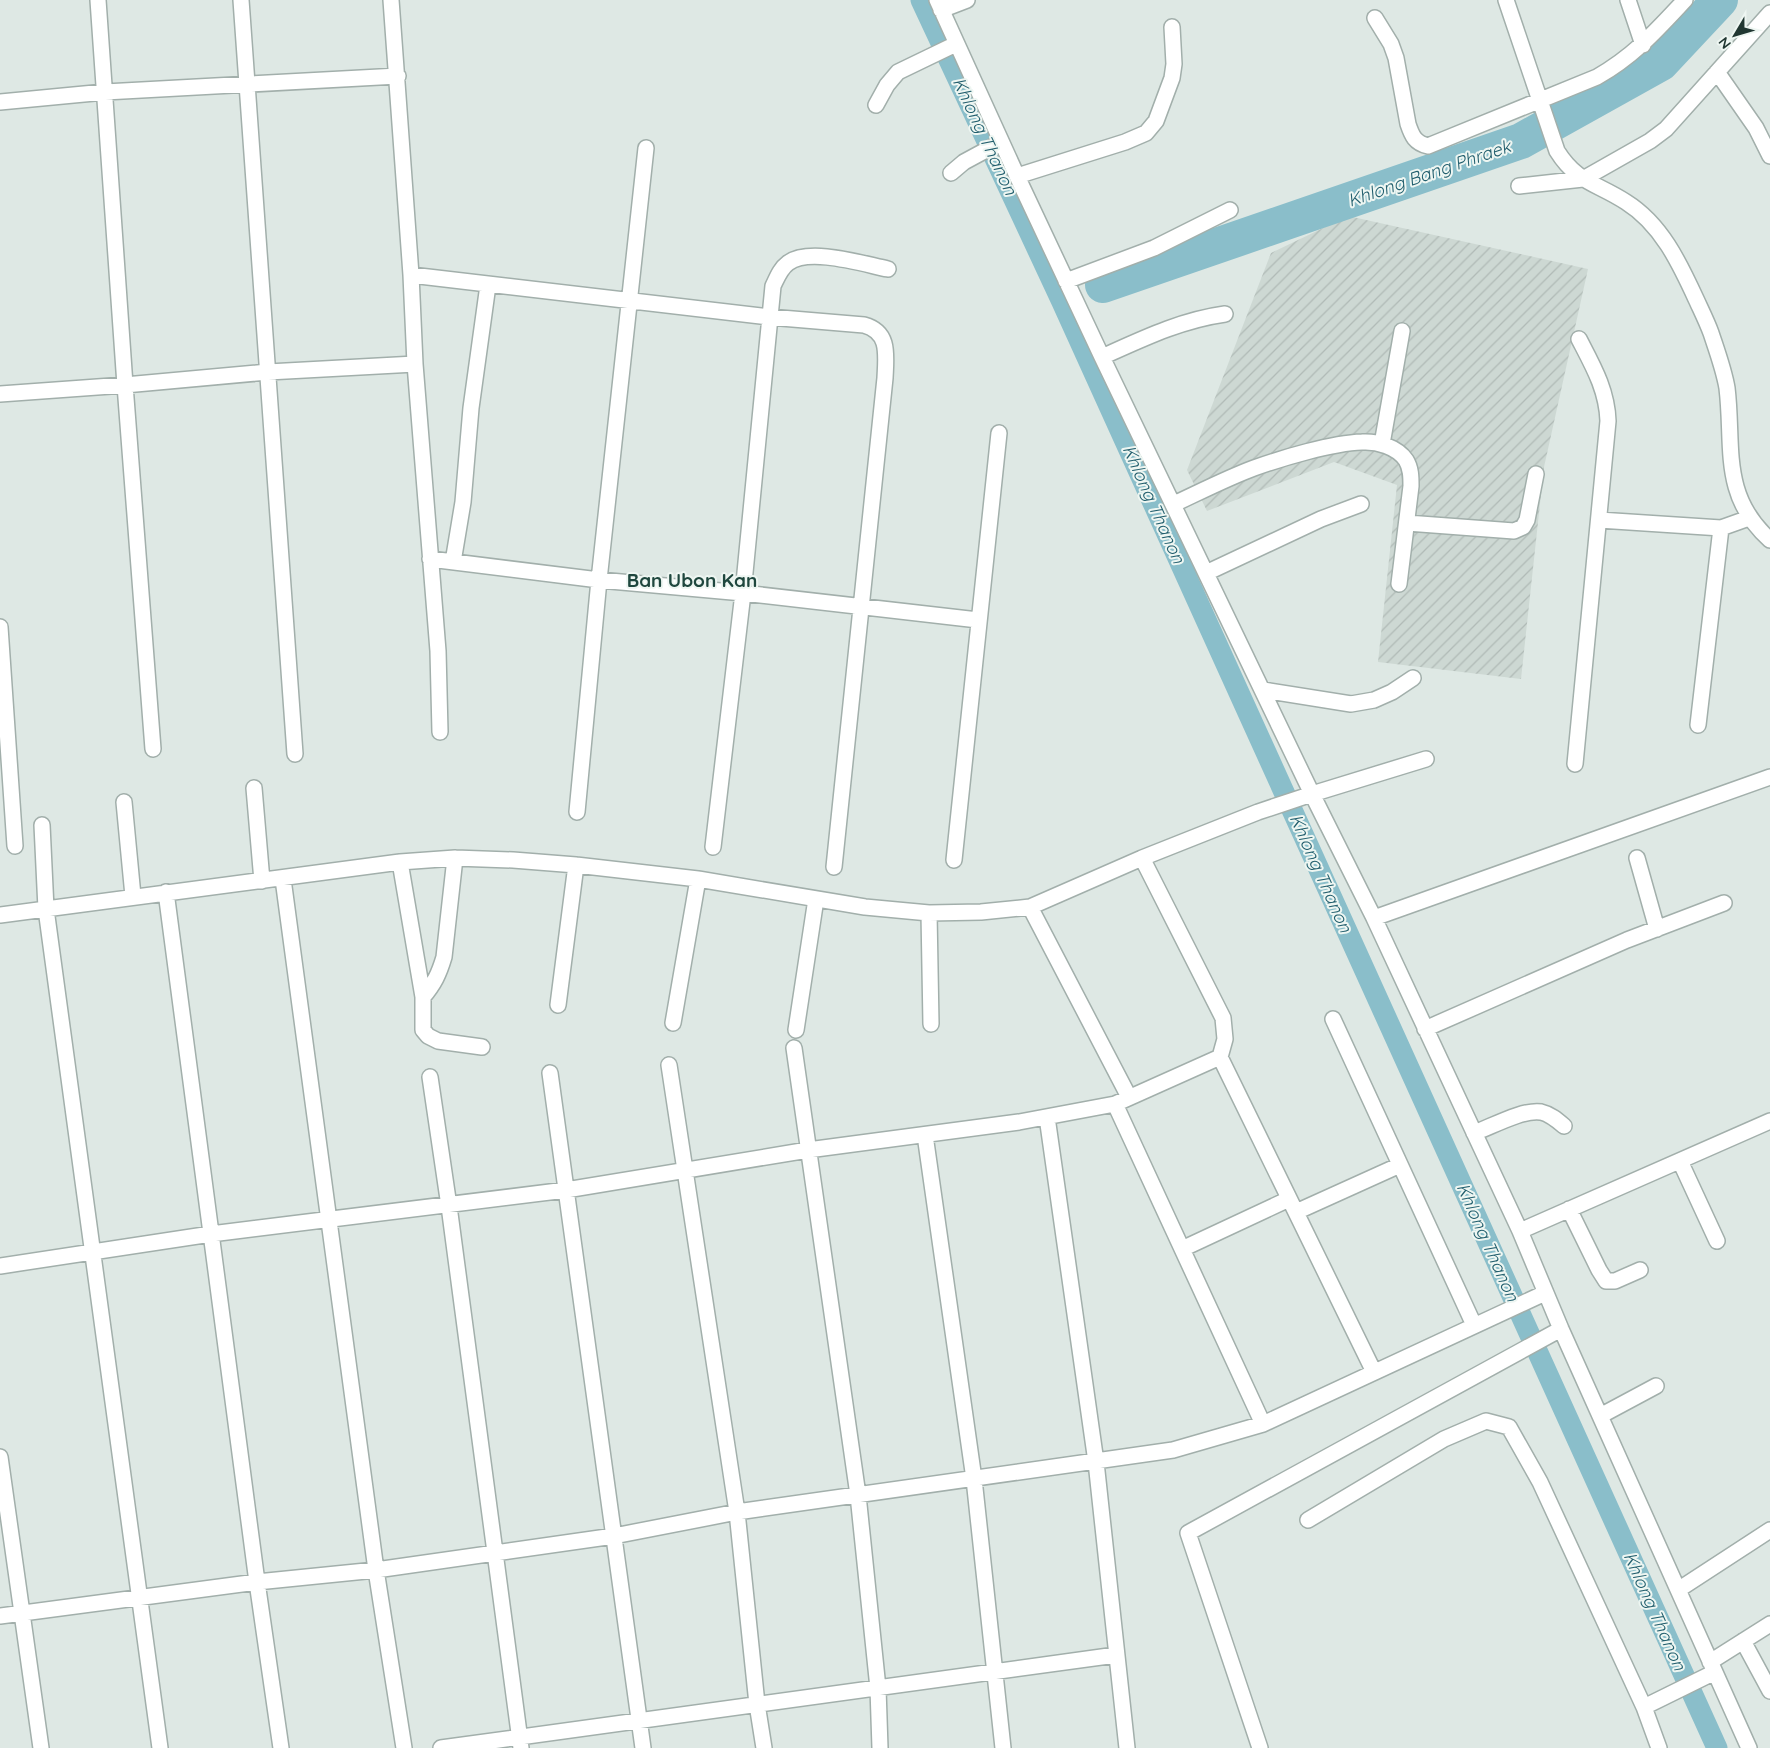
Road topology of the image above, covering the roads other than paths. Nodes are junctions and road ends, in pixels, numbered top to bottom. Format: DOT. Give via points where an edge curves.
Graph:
graph roads {
  1 [pos="98,0"];
  2 [pos="241,0"];
  3 [pos="391,0"];
  4 [pos="967,0"];
  5 [pos="1506,0"];
  6 [pos="1628,0"];
  7 [pos="1684,0"];
  8 [pos="939,5"];
  9 [pos="1770,13"];
  10 [pos="1375,18"];
  11 [pos="1172,27"];
  12 [pos="1643,45"];
  13 [pos="951,46"];
  14 [pos="1717,72"];
  15 [pos="398,76"];
  16 [pos="248,85"];
  17 [pos="105,92"];
  18 [pos="0,102"];
  19 [pos="876,105"];
  20 [pos="1542,105"];
  21 [pos="996,145"];
  22 [pos="646,148"];
  23 [pos="1770,156"];
  24 [pos="951,173"];
  25 [pos="1017,176"];
  26 [pos="1584,179"];
  27 [pos="1519,186"];
  28 [pos="1230,210"];
  29 [pos="888,269"];
  30 [pos="411,275"];
  31 [pos="1066,281"];
  32 [pos="488,285"];
  33 [pos="630,301"];
  34 [pos="1225,314"];
  35 [pos="770,317"];
  36 [pos="1402,332"];
  37 [pos="1579,339"];
  38 [pos="1102,357"];
  39 [pos="414,364"];
  40 [pos="268,372"];
  41 [pos="125,385"];
  42 [pos="0,394"];
  43 [pos="999,433"];
  44 [pos="1382,444"];
  45 [pos="1536,474"];
  46 [pos="1174,504"];
  47 [pos="1361,504"];
  48 [pos="1749,518"];
  49 [pos="1599,520"];
  50 [pos="1406,522"];
  51 [pos="1721,528"];
  52 [pos="1770,540"];
  53 [pos="430,559"];
  54 [pos="453,562"];
  55 [pos="1206,573"];
  56 [pos="599,580"];
  57 [pos="1399,584"];
  58 [pos="743,593"];
  59 [pos="860,607"];
  60 [pos="978,620"];
  61 [pos="0,627"];
  62 [pos="1413,678"];
  63 [pos="1263,690"];
  64 [pos="1698,725"];
  65 [pos="440,732"];
  66 [pos="153,749"];
  67 [pos="295,754"];
  68 [pos="1426,759"];
  69 [pos="1575,764"];
  70 [pos="1770,777"];
  71 [pos="254,788"];
  72 [pos="1305,796"];
  73 [pos="124,802"];
  74 [pos="577,812"];
  75 [pos="42,825"];
  76 [pos="16,846"];
  77 [pos="713,847"];
  78 [pos="455,858"];
  79 [pos="1142,858"];
  80 [pos="1637,858"];
  81 [pos="954,860"];
  82 [pos="400,862"];
  83 [pos="576,865"];
  84 [pos="834,867"];
  85 [pos="283,879"];
  86 [pos="698,879"];
  87 [pos="262,881"];
  88 [pos="166,892"];
  89 [pos="133,896"];
  90 [pos="816,900"];
  91 [pos="1724,903"];
  92 [pos="1030,907"];
  93 [pos="46,909"];
  94 [pos="929,912"];
  95 [pos="0,915"];
  96 [pos="1374,918"];
  97 [pos="1657,929"];
  98 [pos="423,997"];
  99 [pos="558,1005"];
  100 [pos="1333,1019"];
  101 [pos="673,1023"];
  102 [pos="931,1024"];
  103 [pos="1425,1029"];
  104 [pos="796,1030"];
  105 [pos="482,1047"];
  106 [pos="794,1048"];
  107 [pos="1220,1057"];
  108 [pos="669,1064"];
  109 [pos="550,1073"];
  110 [pos="430,1076"];
  111 [pos="1122,1100"];
  112 [pos="1046,1117"];
  113 [pos="1770,1121"];
  114 [pos="1564,1126"];
  115 [pos="1474,1133"];
  116 [pos="924,1135"];
  117 [pos="808,1150"];
  118 [pos="1680,1161"];
  119 [pos="1400,1165"];
  120 [pos="685,1172"];
  121 [pos="566,1190"];
  122 [pos="449,1206"];
  123 [pos="1293,1206"];
  124 [pos="1569,1209"];
  125 [pos="330,1219"];
  126 [pos="1520,1231"];
  127 [pos="211,1234"];
  128 [pos="1717,1241"];
  129 [pos="1182,1249"];
  130 [pos="94,1253"];
  131 [pos="0,1266"];
  132 [pos="1640,1270"];
  133 [pos="1538,1296"];
  134 [pos="1479,1323"];
  135 [pos="1560,1329"];
  136 [pos="1374,1372"];
  137 [pos="1656,1386"];
  138 [pos="1600,1416"];
  139 [pos="1263,1424"];
  140 [pos="0,1456"];
  141 [pos="1096,1462"];
  142 [pos="974,1479"];
  143 [pos="858,1495"];
  144 [pos="738,1512"];
  145 [pos="1308,1520"];
  146 [pos="1770,1530"];
  147 [pos="614,1536"];
  148 [pos="494,1553"];
  149 [pos="376,1570"];
  150 [pos="257,1582"];
  151 [pos="1678,1590"];
  152 [pos="140,1598"];
  153 [pos="22,1614"];
  154 [pos="0,1616"];
  155 [pos="1770,1624"];
  156 [pos="1743,1641"];
  157 [pos="1116,1655"];
  158 [pos="1712,1667"];
  159 [pos="994,1672"];
  160 [pos="878,1688"];
  161 [pos="1770,1691"];
  162 [pos="757,1704"];
  163 [pos="1648,1705"];
  164 [pos="640,1721"];
  165 [pos="520,1743"];
  166 [pos="41,1748"];
  167 [pos="160,1748"];
  168 [pos="281,1748"];
  169 [pos="404,1748"];
  170 [pos="441,1748"];
  171 [pos="643,1748"];
  172 [pos="764,1748"];
  173 [pos="880,1748"];
  174 [pos="1003,1748"];
  175 [pos="1127,1748"];
  176 [pos="1260,1748"];
  177 [pos="1660,1748"];
  178 [pos="1749,1748"];
  1 -- 17 [label="street"];
  2 -- 16 [label="street"];
  3 -- 15 [label="street"];
  4 -- 8 [label="street"];
  5 -- 20 [label="street"];
  6 -- 12 [label="street"];
  7 -- 12 [label="street"];
  8 -- 13 [label="street"];
  9 -- 14 [label="street"];
  10 -- 20 [label="street" via="1391,44 1408,124 1411,134 1420,144 1428,146"];
  11 -- 25 [label="street" via="1172,78 1156,121 1146,132"];
  12 -- 20 [label="street" via="1618,65"];
  13 -- 19 [label="street" via="898,72"];
  13 -- 21 [label="street"];
  14 -- 23 [label="street" via="1756,128"];
  14 -- 26 [label="street" via="1650,141"];
  15 -- 16 [label="street"];
  15 -- 30 [label="street"];
  16 -- 17 [label="street"];
  16 -- 40 [label="street"];
  17 -- 18 [label="street"];
  17 -- 41 [label="street"];
  20 -- 26 [label="street" via="1557,150 1565,163"];
  21 -- 24 [label="street"];
  21 -- 25 [label="street"];
  22 -- 33 [label="street"];
  25 -- 31 [label="street"];
  26 -- 27 [label="street"];
  26 -- 48 [label="street" via="1626,201 1643,215 1681,265 1711,332 1721,365 1727,388 1730,464"];
  28 -- 31 [label="street" via="1154,248"];
  29 -- 35 [label="street" via="829,258 804,257 789,263 773,286"];
  30 -- 32 [label="street"];
  30 -- 39 [label="street"];
  31 -- 38 [label="street"];
  32 -- 33 [label="street"];
  32 -- 54 [label="street"];
  33 -- 35 [label="street"];
  33 -- 56 [label="street"];
  34 -- 38 [label="street" via="1165,329"];
  35 -- 58 [label="street"];
  35 -- 59 [label="street" via="864,325 880,332 884,343 885,378"];
  36 -- 44 [label="street"];
  37 -- 49 [label="street" via="1608,406"];
  38 -- 46 [label="street"];
  39 -- 40 [label="street"];
  39 -- 53 [label="street"];
  40 -- 41 [label="street"];
  40 -- 67 [label="street"];
  41 -- 42 [label="street"];
  41 -- 66 [label="street"];
  43 -- 60 [label="street"];
  44 -- 46 [label="street" via="1362,442 1316,450 1254,468"];
  44 -- 50 [label="street" via="1398,452 1411,474"];
  45 -- 50 [label="street" via="1527,520 1523,527 1514,531"];
  46 -- 55 [label="street"];
  47 -- 55 [label="street" via="1321,519"];
  48 -- 51 [label="street"];
  48 -- 52 [label="street"];
  49 -- 51 [label="street"];
  49 -- 69 [label="street"];
  50 -- 57 [label="street"];
  51 -- 64 [label="street"];
  53 -- 54 [label="street"];
  53 -- 65 [label="street" via="438,651"];
  54 -- 56 [label="street"];
  55 -- 63 [label="street"];
  56 -- 58 [label="street"];
  56 -- 74 [label="street"];
  58 -- 59 [label="street"];
  58 -- 77 [label="street"];
  59 -- 60 [label="street"];
  59 -- 84 [label="street"];
  60 -- 81 [label="street"];
  61 -- 76 [label="street"];
  62 -- 63 [label="street" via="1374,700 1351,704"];
  63 -- 72 [label="street"];
  68 -- 72 [label="street"];
  70 -- 96 [label="street"];
  71 -- 87 [label="street"];
  72 -- 79 [label="street"];
  72 -- 96 [label="street"];
  73 -- 89 [label="street"];
  75 -- 93 [label="street"];
  78 -- 82 [label="street"];
  78 -- 83 [label="street"];
  78 -- 98 [label="street" via="444,957 437,978"];
  79 -- 92 [label="street"];
  79 -- 107 [label="street" via="1223,1018 1225,1040"];
  80 -- 97 [label="street"];
  82 -- 85 [label="street"];
  82 -- 98 [label="street"];
  83 -- 86 [label="street"];
  83 -- 99 [label="street"];
  85 -- 87 [label="street"];
  85 -- 125 [label="street"];
  86 -- 90 [label="street"];
  86 -- 101 [label="street"];
  87 -- 88 [label="street"];
  88 -- 89 [label="street"];
  88 -- 127 [label="street"];
  89 -- 93 [label="street"];
  90 -- 94 [label="street"];
  90 -- 104 [label="street"];
  91 -- 97 [label="street"];
  92 -- 94 [label="street" via="981,912"];
  92 -- 111 [label="street"];
  93 -- 95 [label="street"];
  93 -- 130 [label="street"];
  94 -- 102 [label="street"];
  96 -- 103 [label="street"];
  97 -- 103 [label="street"];
  98 -- 105 [label="street" via="423,1030 428,1036 438,1041"];
  100 -- 119 [label="street"];
  103 -- 115 [label="street"];
  106 -- 117 [label="street"];
  107 -- 111 [label="street"];
  107 -- 123 [label="street"];
  108 -- 120 [label="street"];
  109 -- 121 [label="street"];
  110 -- 122 [label="street"];
  111 -- 112 [label="street"];
  111 -- 129 [label="street"];
  112 -- 116 [label="street"];
  112 -- 141 [label="street"];
  113 -- 118 [label="street"];
  114 -- 115 [label="street" via="1551,1115 1526,1113"];
  115 -- 126 [label="street"];
  116 -- 117 [label="street"];
  116 -- 142 [label="street"];
  117 -- 120 [label="street"];
  117 -- 143 [label="street"];
  118 -- 124 [label="street"];
  118 -- 128 [label="street"];
  119 -- 123 [label="street"];
  119 -- 134 [label="street"];
  120 -- 121 [label="street"];
  120 -- 144 [label="street"];
  121 -- 122 [label="street"];
  121 -- 147 [label="street"];
  122 -- 125 [label="street"];
  122 -- 148 [label="street"];
  123 -- 129 [label="street"];
  123 -- 136 [label="street"];
  124 -- 126 [label="street"];
  124 -- 132 [label="street" via="1606,1281 1615,1282"];
  125 -- 127 [label="street"];
  125 -- 149 [label="street"];
  126 -- 133 [label="street"];
  127 -- 130 [label="street"];
  127 -- 150 [label="street"];
  129 -- 139 [label="street"];
  130 -- 131 [label="street"];
  130 -- 152 [label="street"];
  133 -- 134 [label="street"];
  133 -- 135 [label="street"];
  134 -- 136 [label="street"];
  135 -- 138 [label="street"];
  135 -- 176 [label="street" via="1188,1533"];
  136 -- 139 [label="street"];
  137 -- 138 [label="street"];
  138 -- 151 [label="street"];
  139 -- 141 [label="street" via="1173,1450"];
  140 -- 153 [label="street"];
  141 -- 142 [label="street"];
  141 -- 157 [label="street"];
  142 -- 143 [label="street"];
  142 -- 159 [label="street"];
  143 -- 144 [label="street"];
  143 -- 160 [label="street"];
  144 -- 147 [label="street"];
  144 -- 162 [label="street"];
  145 -- 163 [label="street" via="1444,1439 1486,1421 1508,1427 1540,1482"];
  146 -- 151 [label="street"];
  147 -- 148 [label="street"];
  147 -- 164 [label="street"];
  148 -- 149 [label="street"];
  148 -- 165 [label="street"];
  149 -- 150 [label="street"];
  149 -- 169 [label="street"];
  150 -- 152 [label="street"];
  150 -- 168 [label="street"];
  151 -- 158 [label="street"];
  152 -- 153 [label="street"];
  152 -- 167 [label="street"];
  153 -- 154 [label="street"];
  153 -- 166 [label="street"];
  155 -- 156 [label="street"];
  156 -- 158 [label="street"];
  156 -- 161 [label="street"];
  157 -- 159 [label="street"];
  157 -- 175 [label="street"];
  158 -- 163 [label="street" via="1697,1681"];
  158 -- 178 [label="street"];
  159 -- 160 [label="street"];
  159 -- 174 [label="street"];
  160 -- 162 [label="street"];
  160 -- 173 [label="street"];
  162 -- 164 [label="street"];
  162 -- 172 [label="street"];
  163 -- 177 [label="street"];
  164 -- 165 [label="street"];
  164 -- 171 [label="street"];
  165 -- 170 [label="street"];
}
